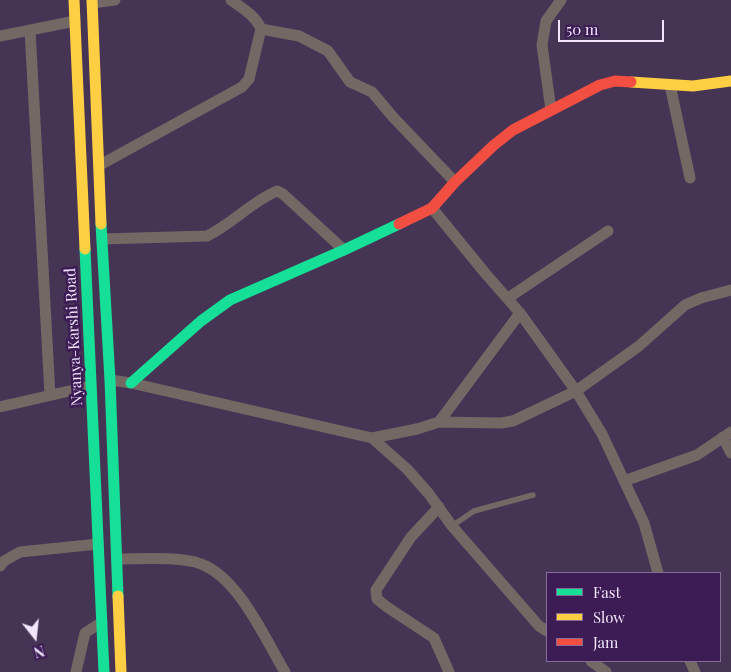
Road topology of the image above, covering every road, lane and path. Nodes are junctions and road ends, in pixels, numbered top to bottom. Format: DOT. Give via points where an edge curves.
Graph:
graph roads {
  1 [pos="74,0"];
  2 [pos="115,0"];
  3 [pos="231,0"];
  4 [pos="561,0"];
  5 [pos="92,2"];
  6 [pos="75,21"];
  7 [pos="261,29"];
  8 [pos="30,30"];
  9 [pos="0,36"];
  10 [pos="731,81"];
  11 [pos="670,85"];
  12 [pos="551,110"];
  13 [pos="100,165"];
  14 [pos="690,178"];
  15 [pos="455,182"];
  16 [pos="432,208"];
  17 [pos="608,232"];
  18 [pos="102,239"];
  19 [pos="344,250"];
  20 [pos="731,290"];
  21 [pos="508,298"];
  22 [pos="520,313"];
  23 [pos="110,380"];
  24 [pos="131,383"];
  25 [pos="91,386"];
  26 [pos="576,391"];
  27 [pos="50,395"];
  28 [pos="0,407"];
  29 [pos="439,422"];
  30 [pos="727,434"];
  31 [pos="372,438"];
  32 [pos="731,453"];
  33 [pos="624,481"];
  34 [pos="533,495"];
  35 [pos="439,507"];
  36 [pos="452,526"];
  37 [pos="98,544"];
  38 [pos="117,559"];
  39 [pos="0,566"];
  40 [pos="658,572"];
  41 [pos="102,622"];
  42 [pos="546,630"];
  43 [pos="592,662"];
  44 [pos="76,672"];
  45 [pos="104,672"];
  46 [pos="121,672"];
  47 [pos="285,672"];
  48 [pos="449,672"];
  49 [pos="606,672"];
  1 -- 6 [label="main road, Nyanya-Karshi Road"];
  2 -- 5 [label="street"];
  3 -- 7 [label="street" via="254,17"];
  4 -- 12 [label="street" via="546,21 542,45"];
  5 -- 13 [label="main road"];
  6 -- 8 [label="street"];
  6 -- 25 [label="main road, Nyanya-Karshi Road"];
  7 -- 13 [label="street" via="249,79 242,88"];
  7 -- 15 [label="street" via="299,36 328,51 350,82 372,92"];
  8 -- 9 [label="street"];
  8 -- 27 [label="street"];
  10 -- 11 [label="main road" via="693,86"];
  11 -- 12 [label="main road" via="615,81 600,84"];
  11 -- 14 [label="street"];
  12 -- 15 [label="main road" via="513,130"];
  13 -- 18 [label="main road"];
  15 -- 16 [label="main road"];
  16 -- 19 [label="main road"];
  16 -- 21 [label="street"];
  17 -- 21 [label="street"];
  18 -- 19 [label="street" via="206,236 277,191"];
  18 -- 23 [label="main road"];
  19 -- 24 [label="main road" via="230,300 201,321"];
  20 -- 26 [label="street" via="685,305 639,346"];
  21 -- 22 [label="street"];
  22 -- 26 [label="street"];
  22 -- 29 [label="street"];
  23 -- 24 [label="street"];
  23 -- 38 [label="main road"];
  24 -- 31 [label="street"];
  25 -- 27 [label="street"];
  25 -- 37 [label="main road, Nyanya-Karshi Road"];
  26 -- 29 [label="street" via="513,421"];
  26 -- 33 [label="street" via="602,434"];
  27 -- 28 [label="street"];
  29 -- 31 [label="street"];
  30 -- 32 [label="street"];
  30 -- 33 [label="street" via="697,455"];
  31 -- 35 [label="street" via="407,469"];
  33 -- 40 [label="street" via="644,523"];
  34 -- 36 [label="lane" via="474,511"];
  35 -- 36 [label="street"];
  35 -- 48 [label="street" via="411,538 376,590 377,599 434,638"];
  36 -- 42 [label="street"];
  37 -- 39 [label="street" via="20,552"];
  37 -- 41 [label="main road, Nyanya-Karshi Road"];
  38 -- 46 [label="main road"];
  38 -- 47 [label="street" via="201,564 220,576 243,600"];
  41 -- 44 [label="street" via="85,633"];
  41 -- 45 [label="main road, Nyanya-Karshi Road"];
  43 -- 49 [label="street"];
}
